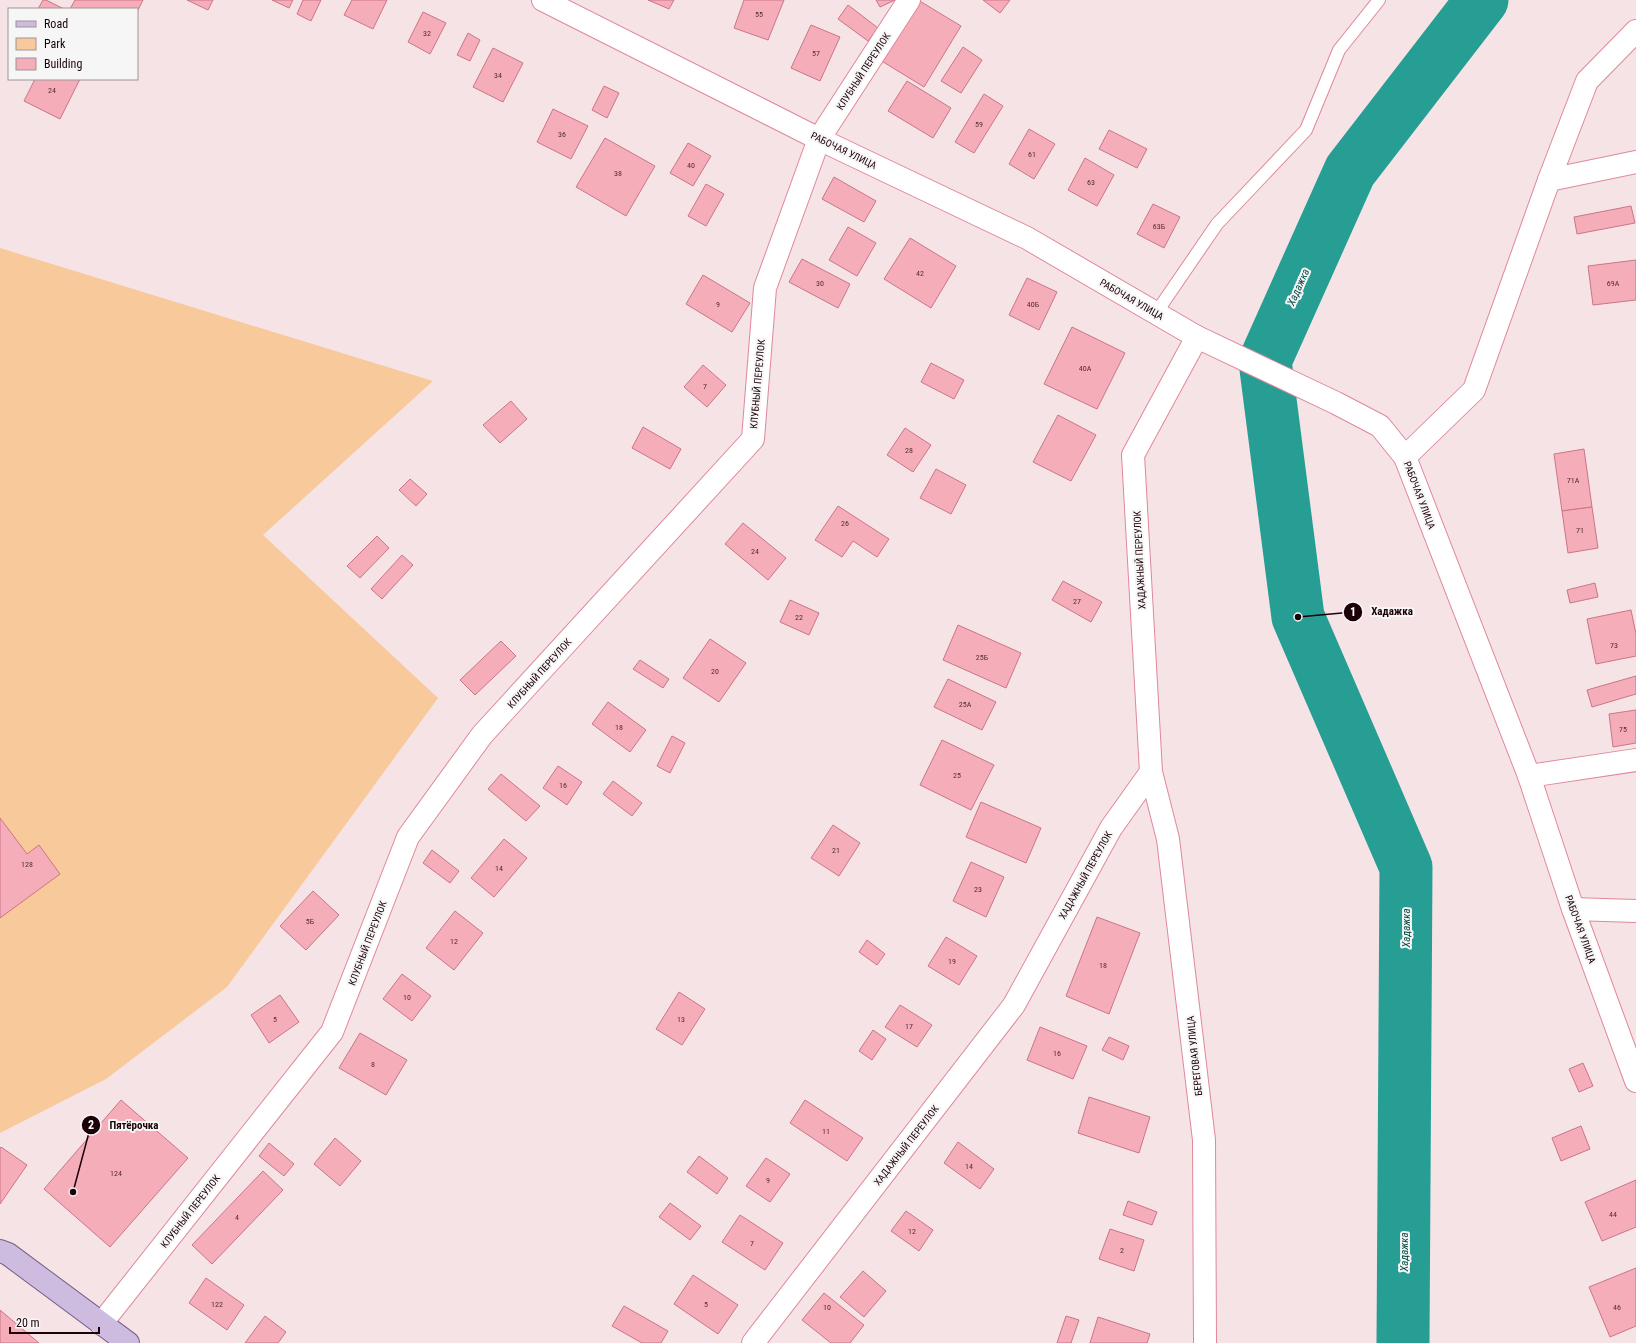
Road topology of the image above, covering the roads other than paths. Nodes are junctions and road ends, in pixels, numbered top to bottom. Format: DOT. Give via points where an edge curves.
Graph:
graph roads {
  1 [pos="543,0"];
  2 [pos="909,0"];
  3 [pos="1380,0"];
  4 [pos="571,6"];
  5 [pos="1636,31"];
  6 [pos="819,139"];
  7 [pos="1636,162"];
  8 [pos="1549,180"];
  9 [pos="1156,313"];
  10 [pos="1197,337"];
  11 [pos="1405,457"];
  12 [pos="1636,760"];
  13 [pos="1152,772"];
  14 [pos="1529,776"];
  15 [pos="1573,909"];
  16 [pos="1636,911"];
  17 [pos="1636,1081"];
  18 [pos="0,1252"];
  19 [pos="101,1324"];
  20 [pos="128,1343"];
  21 [pos="753,1343"];
  22 [pos="1205,1343"];
  1 -- 4 [label="street, РАБОЧАЯ УЛИЦА"];
  2 -- 6 [label="street, КЛУБНЫЙ ПЕРЕУЛОК"];
  3 -- 9 [label="lane" via="1339,50 1306,130 1217,224"];
  4 -- 6 [label="street, РАБОЧАЯ УЛИЦА"];
  5 -- 8 [label="street" via="1587,81"];
  6 -- 9 [label="street, РАБОЧАЯ УЛИЦА" via="1027,238"];
  6 -- 19 [label="street, КЛУБНЫЙ ПЕРЕУЛОК" via="765,288 753,439 482,735 408,837 332,1032"];
  7 -- 8 [label="street"];
  8 -- 11 [label="street" via="1474,390"];
  9 -- 10 [label="street, РАБОЧАЯ УЛИЦА"];
  10 -- 11 [label="street, РАБОЧАЯ УЛИЦА" via="1380,426"];
  10 -- 13 [label="street, ХАДАЖНЫЙ ПЕРЕУЛОК" via="1133,455"];
  11 -- 14 [label="street, РАБОЧАЯ УЛИЦА"];
  12 -- 14 [label="street"];
  13 -- 21 [label="street, ХАДАЖНЫЙ ПЕРЕУЛОК" via="1111,828 1014,1005"];
  13 -- 22 [label="street, БЕРЕГОВАЯ УЛИЦА" via="1168,840 1204,1140"];
  14 -- 15 [label="street, РАБОЧАЯ УЛИЦА"];
  15 -- 16 [label="street"];
  15 -- 17 [label="street, РАБОЧАЯ УЛИЦА"];
  18 -- 19 [label="main road" via="8,1254"];
  19 -- 20 [label="main road"];
}
